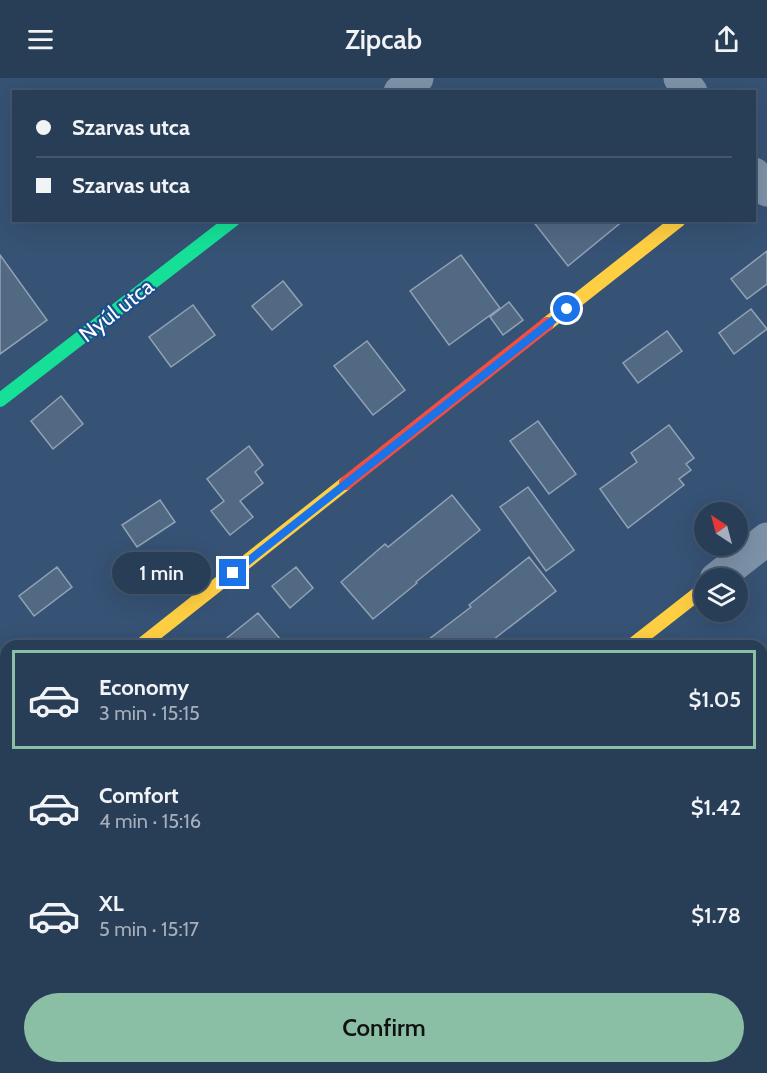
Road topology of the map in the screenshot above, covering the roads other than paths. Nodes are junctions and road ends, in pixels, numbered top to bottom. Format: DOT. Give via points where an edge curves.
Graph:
graph roads {
  1 [pos="417,78"];
  2 [pos="680,78"];
  3 [pos="402,90"];
  4 [pos="689,90"];
  5 [pos="756,176"];
  6 [pos="767,190"];
  7 [pos="230,222"];
  8 [pos="676,222"];
  9 [pos="0,400"];
  10 [pos="767,538"];
  11 [pos="730,568"];
  12 [pos="694,597"];
  13 [pos="148,640"];
  14 [pos="639,640"];
  1 -- 3 [label="street"];
  2 -- 4 [label="street"];
  5 -- 6 [label="street"];
  7 -- 9 [label="street, Nyúl utca"];
  8 -- 13 [label="street"];
  10 -- 11 [label="street"];
  12 -- 14 [label="street"];
}
